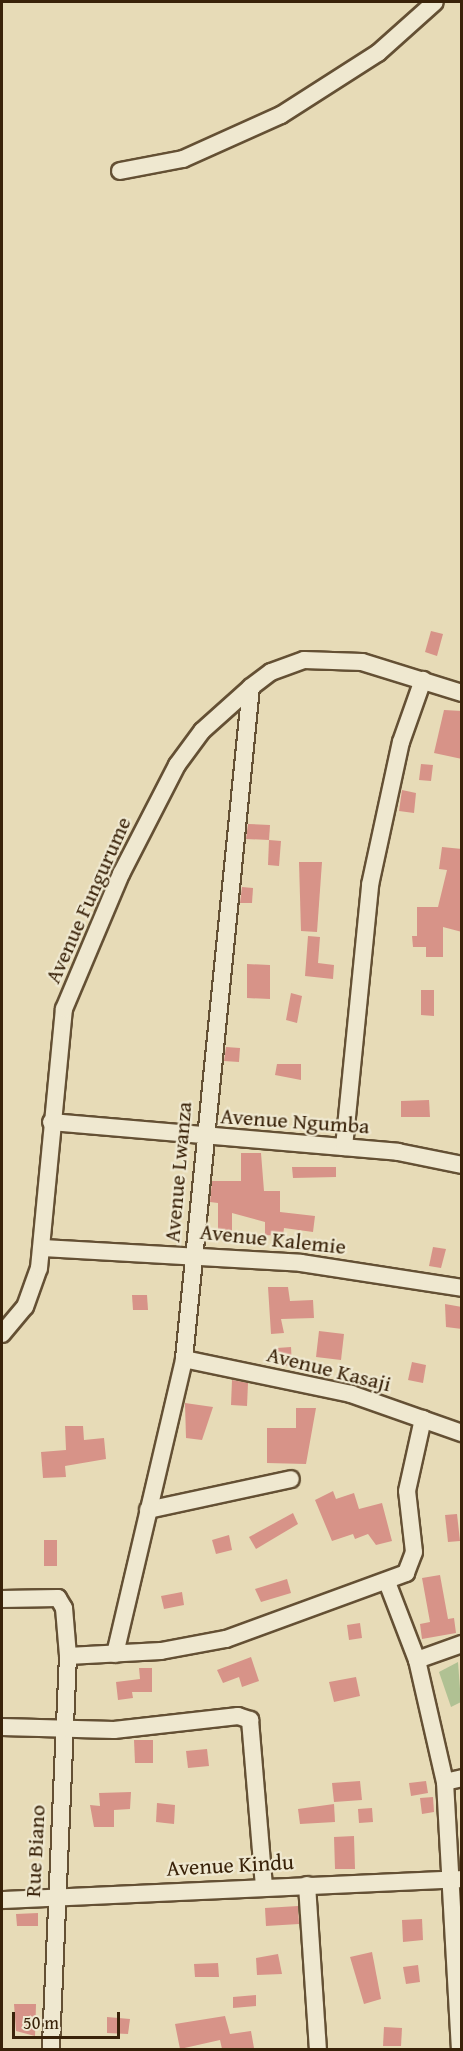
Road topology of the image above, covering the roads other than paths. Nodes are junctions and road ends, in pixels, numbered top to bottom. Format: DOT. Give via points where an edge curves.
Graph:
graph roads {
  1 [pos="435,2"];
  2 [pos="120,171"];
  3 [pos="423,680"];
  4 [pos="251,687"];
  5 [pos="462,693"];
  6 [pos="51,1122"];
  7 [pos="204,1137"];
  8 [pos="344,1147"];
  9 [pos="462,1165"];
  10 [pos="43,1248"];
  11 [pos="193,1253"];
  12 [pos="462,1288"];
  13 [pos="2,1334"];
  14 [pos="183,1359"];
  15 [pos="423,1419"];
  16 [pos="462,1432"];
  17 [pos="291,1479"];
  18 [pos="148,1510"];
  19 [pos="387,1582"];
  20 [pos="2,1599"];
  21 [pos="462,1644"];
  22 [pos="115,1654"];
  23 [pos="68,1656"];
  24 [pos="417,1660"];
  25 [pos="2,1727"];
  26 [pos="65,1730"];
  27 [pos="462,1778"];
  28 [pos="445,1782"];
  29 [pos="458,1879"];
  30 [pos="307,1885"];
  31 [pos="264,1886"];
  32 [pos="55,1896"];
  33 [pos="2,1900"];
  34 [pos="51,2049"];
  35 [pos="318,2049"];
  36 [pos="460,2049"];
  1 -- 2 [label="street" via="378,53 281,115 183,159"];
  3 -- 4 [label="street, Avenue Fungurume" via="362,662 322,659 271,672"];
  3 -- 5 [label="street, Avenue Fungurume"];
  3 -- 8 [label="street" via="401,742 370,885"];
  4 -- 6 [label="street, Avenue Fungurume" via="202,731 177,765 108,904 64,1009"];
  4 -- 7 [label="street, Avenue Lwanza"];
  6 -- 7 [label="street, Avenue Ngumba"];
  6 -- 10 [label="street, Avenue Fungurume"];
  7 -- 8 [label="street, Avenue Ngumba"];
  7 -- 11 [label="street, Avenue Lwanza"];
  8 -- 9 [label="street, Avenue Ngumba"];
  10 -- 11 [label="street, Avenue Kalemie"];
  10 -- 13 [label="street, Avenue Fungurume" via="25,1307"];
  11 -- 12 [label="street, Avenue Kalemie" via="346,1268"];
  11 -- 14 [label="street, Avenue Lwanza"];
  14 -- 15 [label="street, Avenue Kasaji" via="351,1394"];
  14 -- 18 [label="street, Avenue Lwanza"];
  15 -- 16 [label="street, Avenue Kasaji"];
  15 -- 19 [label="street" via="407,1491 414,1561 406,1573"];
  17 -- 18 [label="street"];
  18 -- 22 [label="street, Avenue Lwanza"];
  19 -- 22 [label="street" via="248,1633 193,1647"];
  19 -- 24 [label="street"];
  20 -- 23 [label="street, Rue Biano" via="53,1598 63,1605"];
  21 -- 24 [label="street"];
  22 -- 23 [label="street"];
  23 -- 26 [label="street, Rue Biano"];
  24 -- 28 [label="street"];
  25 -- 26 [label="street"];
  26 -- 31 [label="street" via="182,1726 238,1716 250,1720"];
  26 -- 32 [label="street, Rue Biano"];
  27 -- 28 [label="street"];
  28 -- 29 [label="street"];
  29 -- 30 [label="street, Avenue Kindu"];
  29 -- 36 [label="street"];
  30 -- 31 [label="street, Avenue Kindu"];
  30 -- 35 [label="street"];
  31 -- 32 [label="street, Avenue Kindu"];
  32 -- 33 [label="street, Avenue Kindu"];
  32 -- 34 [label="street, Rue Biano"];
}
